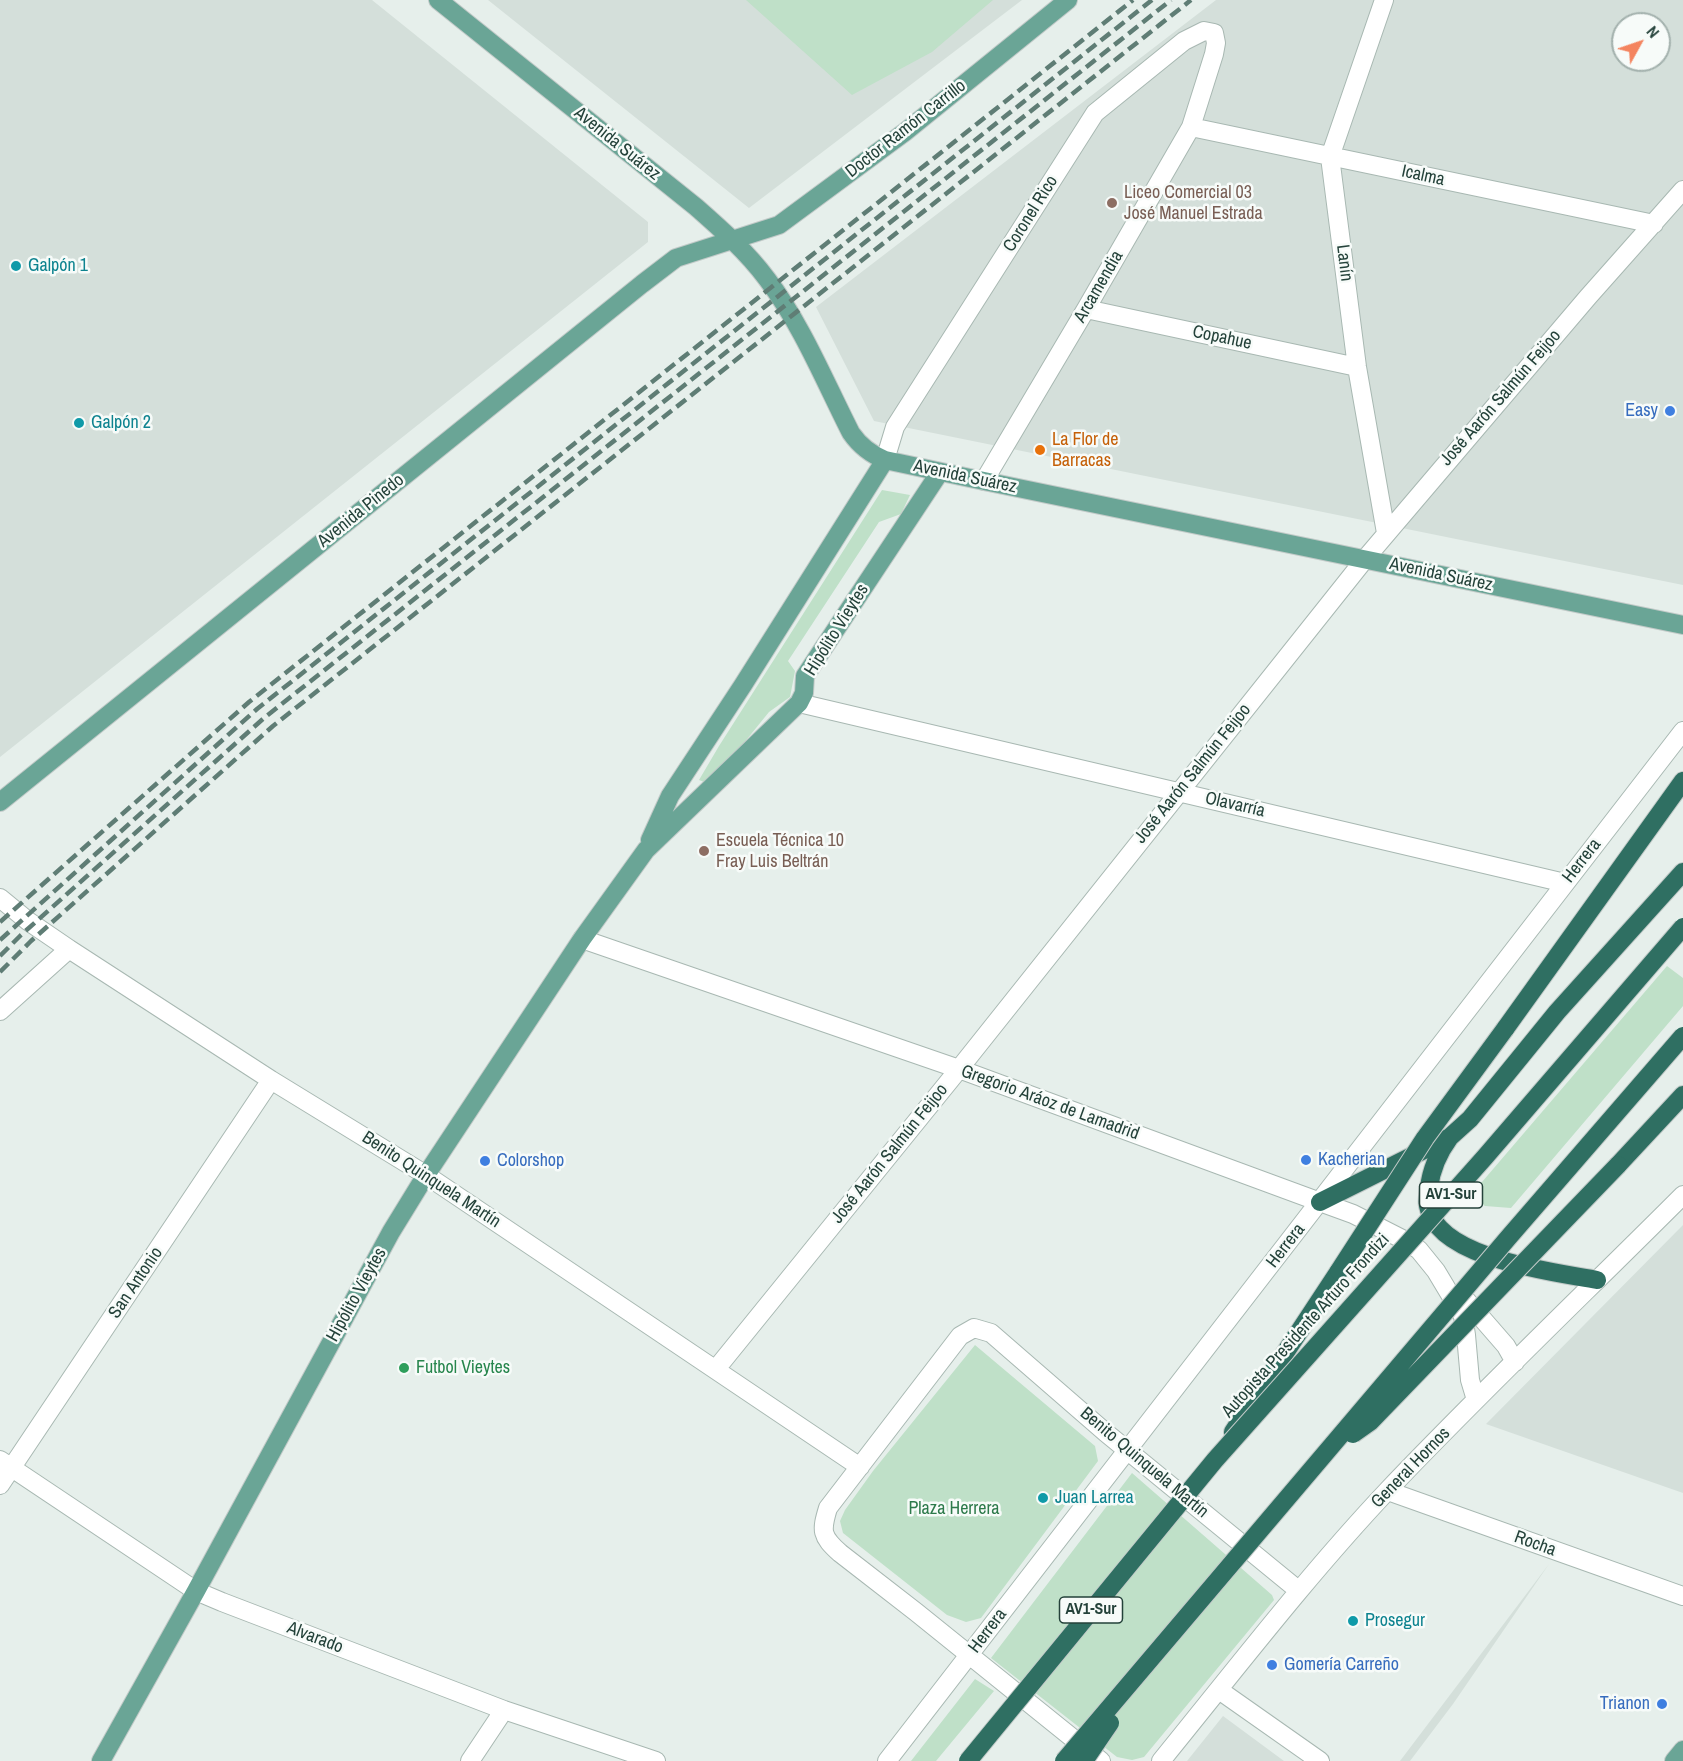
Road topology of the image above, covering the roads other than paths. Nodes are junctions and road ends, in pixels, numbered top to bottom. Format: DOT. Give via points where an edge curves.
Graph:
graph roads {
  1 [pos="438,0"];
  2 [pos="1068,0"];
  3 [pos="1384,0"];
  4 [pos="1214,54"];
  5 [pos="1191,128"];
  6 [pos="1330,157"];
  7 [pos="1683,190"];
  8 [pos="1654,224"];
  9 [pos="733,240"];
  10 [pos="1086,309"];
  11 [pos="1357,367"];
  12 [pos="885,460"];
  13 [pos="940,472"];
  14 [pos="984,481"];
  15 [pos="1386,533"];
  16 [pos="1365,559"];
  17 [pos="1683,625"];
  18 [pos="799,704"];
  19 [pos="1683,731"];
  20 [pos="1683,782"];
  21 [pos="1178,792"];
  22 [pos="0,802"];
  23 [pos="646,850"];
  24 [pos="1679,877"];
  25 [pos="1565,882"];
  26 [pos="0,897"];
  27 [pos="1683,927"];
  28 [pos="582,939"];
  29 [pos="69,949"];
  30 [pos="0,1011"];
  31 [pos="1683,1036"];
  32 [pos="959,1069"];
  33 [pos="271,1080"];
  34 [pos="1683,1095"];
  35 [pos="1450,1137"];
  36 [pos="426,1175"];
  37 [pos="1683,1195"];
  38 [pos="1320,1202"];
  39 [pos="1436,1271"];
  40 [pos="1597,1280"];
  41 [pos="1515,1362"];
  42 [pos="716,1369"];
  43 [pos="1476,1400"];
  44 [pos="1127,1450"];
  45 [pos="1323,1457"];
  46 [pos="1215,1460"];
  47 [pos="6,1464"];
  48 [pos="860,1467"];
  49 [pos="0,1485"];
  50 [pos="1388,1491"];
  51 [pos="1298,1590"];
  52 [pos="196,1591"];
  53 [pos="1683,1596"];
  54 [pos="1164,1645"];
  55 [pos="970,1655"];
  56 [pos="1218,1690"];
  57 [pos="504,1710"];
  58 [pos="1683,1750"];
  59 [pos="101,1761"];
  60 [pos="470,1761"];
  61 [pos="656,1761"];
  62 [pos="887,1761"];
  63 [pos="968,1761"];
  64 [pos="1064,1761"];
  65 [pos="1084,1761"];
  66 [pos="1101,1761"];
  67 [pos="1161,1761"];
  68 [pos="1320,1761"];
  69 [pos="1674,1761"];
  1 -- 9 [label="main road, Avenida Suárez"];
  2 -- 9 [label="main road, Doctor Ramón Carrillo" via="905,132 778,225"];
  3 -- 6 [label="street, Lanín"];
  4 -- 5 [label="street, Arcamendia"];
  4 -- 12 [label="street, Coronel Rico" via="1214,33 1204,31 1184,41 1095,113 895,427"];
  5 -- 6 [label="street, Icalma"];
  5 -- 10 [label="street, Arcamendia"];
  6 -- 8 [label="street, Icalma"];
  6 -- 11 [label="street, Lanín"];
  7 -- 8 [label="street, José Aarón Salmún Feijoo"];
  8 -- 15 [label="street, José Aarón Salmún Feijoo"];
  9 -- 12 [label="main road, Avenida Suárez" via="767,278 793,318 851,433 867,450"];
  9 -- 22 [label="main road, Avenida Pinedo" via="676,258 642,284"];
  10 -- 11 [label="street, Copahue"];
  10 -- 14 [label="street, Arcamendia"];
  11 -- 15 [label="street, Lanín"];
  12 -- 13 [label="main road, Avenida Suárez"];
  12 -- 23 [label="main road, Hipólito Vieytes" via="670,796"];
  13 -- 14 [label="main road, Avenida Suárez"];
  13 -- 18 [label="main road, Hipólito Vieytes" via="805,676"];
  14 -- 16 [label="main road, Avenida Suárez"];
  15 -- 16 [label="street, José Aarón Salmún Feijoo"];
  16 -- 17 [label="main road, Avenida Suárez"];
  16 -- 21 [label="street, José Aarón Salmún Feijoo"];
  18 -- 21 [label="street, Olavarría"];
  18 -- 23 [label="main road, Hipólito Vieytes"];
  19 -- 25 [label="street, Herrera"];
  20 -- 46 [label="highway, bridge" via="1451,1100"];
  21 -- 25 [label="street, Olavarría"];
  21 -- 32 [label="street, José Aarón Salmún Feijoo"];
  23 -- 28 [label="main road, Hipólito Vieytes"];
  24 -- 35 [label="highway" via="1557,1012 1470,1119"];
  25 -- 38 [label="street, Herrera"];
  26 -- 29 [label="street, Benito Quinquela Martín"];
  27 -- 46 [label="highway, Autopista Presidente Arturo Frondizi / AV1-Sur, bridge"];
  28 -- 32 [label="street, Gregorio Aráoz de Lamadrid"];
  28 -- 36 [label="main road, Hipólito Vieytes"];
  29 -- 30 [label="street"];
  29 -- 33 [label="street, Benito Quinquela Martín"];
  31 -- 45 [label="highway, bridge"];
  32 -- 38 [label="street, Gregorio Aráoz de Lamadrid"];
  32 -- 42 [label="street, José Aarón Salmún Feijoo"];
  33 -- 36 [label="street, Benito Quinquela Martín"];
  33 -- 47 [label="street, San Antonio"];
  34 -- 45 [label="highway, bridge" via="1370,1422"];
  35 -- 38 [label="highway"];
  35 -- 40 [label="highway" via="1430,1177 1427,1206 1432,1219 1447,1236 1467,1249 1498,1260"];
  36 -- 42 [label="street, Benito Quinquela Martín"];
  36 -- 52 [label="main road, Hipólito Vieytes"];
  37 -- 40 [label="street, General Hornos"];
  38 -- 39 [label="street, Gregorio Aráoz de Lamadrid" via="1406,1241"];
  38 -- 44 [label="street, Herrera"];
  39 -- 41 [label="street, Gregorio Aráoz de Lamadrid" via="1506,1346"];
  39 -- 43 [label="street, Gregorio Aráoz de Lamadrid" via="1463,1316"];
  40 -- 41 [label="street, General Hornos"];
  41 -- 43 [label="street, General Hornos"];
  42 -- 48 [label="street, Benito Quinquela Martín"];
  43 -- 50 [label="street, General Hornos"];
  44 -- 48 [label="street, Benito Quinquela Martín" via="991,1333 974,1328 960,1336"];
  44 -- 51 [label="street, Benito Quinquela Martín"];
  44 -- 55 [label="street, Herrera"];
  45 -- 54 [label="highway, bridge"];
  46 -- 63 [label="highway, Autopista Presidente Arturo Frondizi / AV1-Sur, bridge"];
  47 -- 49 [label="street, San Antonio"];
  47 -- 52 [label="street, Alvarado"];
  48 -- 55 [label="street" via="828,1508 822,1526 824,1535 840,1553"];
  50 -- 51 [label="street, General Hornos"];
  50 -- 53 [label="street, Rocha"];
  51 -- 56 [label="street, General Hornos"];
  52 -- 57 [label="street, Alvarado"];
  52 -- 59 [label="main road, Hipólito Vieytes"];
  54 -- 64 [label="highway, bridge"];
  54 -- 65 [label="highway, bridge"];
  55 -- 62 [label="street, Herrera"];
  55 -- 66 [label="street"];
  56 -- 67 [label="street, General Hornos"];
  56 -- 68 [label="street"];
  57 -- 60 [label="street"];
  57 -- 61 [label="street, Alvarado"];
  58 -- 69 [label="main road"];
}
